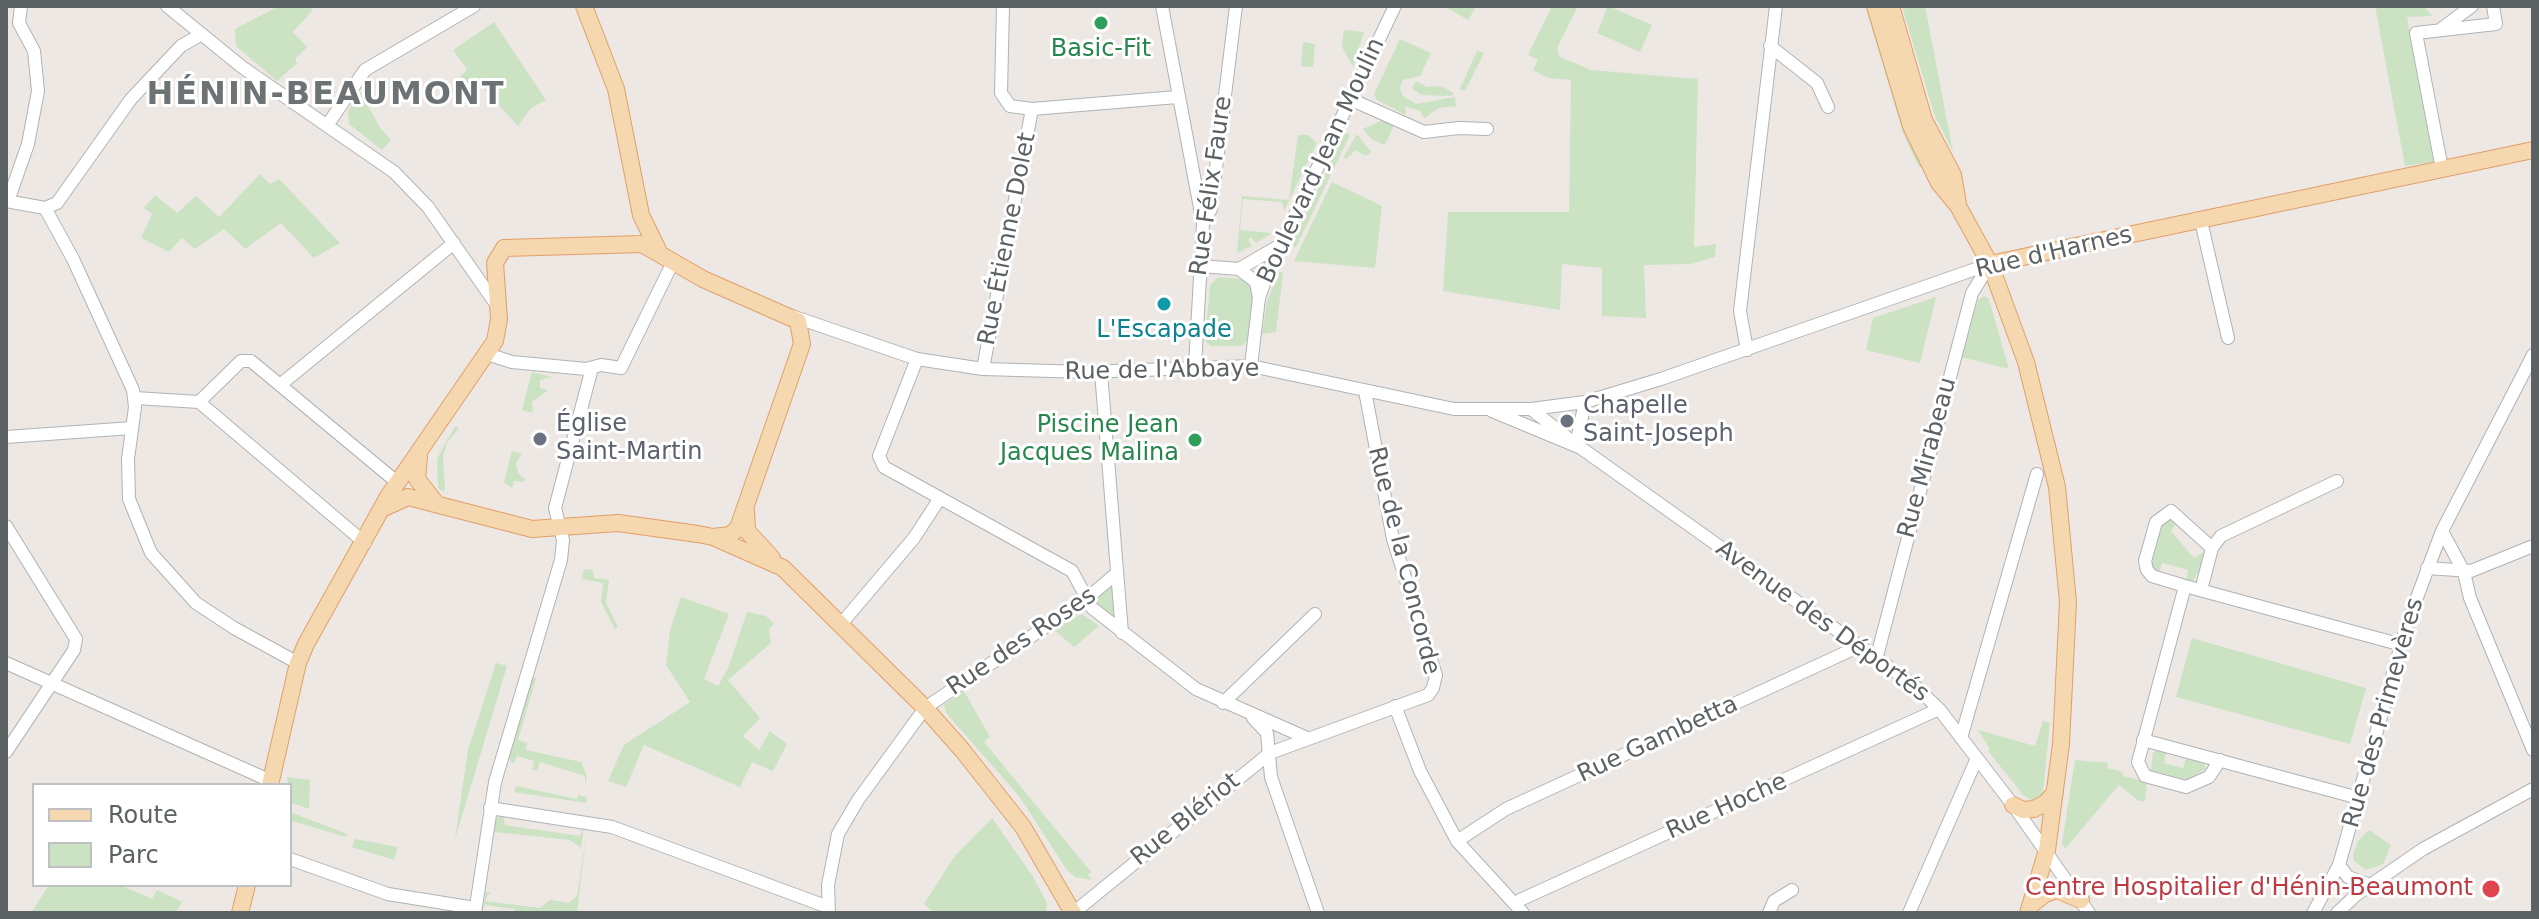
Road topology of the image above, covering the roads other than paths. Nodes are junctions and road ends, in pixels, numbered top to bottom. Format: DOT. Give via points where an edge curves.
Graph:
graph roads {
  1 [pos="21,6"];
  2 [pos="167,6"];
  3 [pos="474,6"];
  4 [pos="584,6"];
  5 [pos="1003,6"];
  6 [pos="1162,6"];
  7 [pos="1236,6"];
  8 [pos="1395,6"];
  9 [pos="1776,6"];
  10 [pos="1875,6"];
  11 [pos="1891,6"];
  12 [pos="2472,6"];
  13 [pos="2493,6"];
  14 [pos="2439,31"];
  15 [pos="202,34"];
  16 [pos="1770,46"];
  17 [pos="1177,97"];
  18 [pos="1350,99"];
  19 [pos="1828,107"];
  20 [pos="1032,109"];
  21 [pos="328,124"];
  22 [pos="1487,129"];
  23 [pos="2533,150"];
  24 [pos="2442,169"];
  25 [pos="1195,192"];
  26 [pos="1213,192"];
  27 [pos="7,201"];
  28 [pos="1958,206"];
  29 [pos="45,208"];
  30 [pos="641,215"];
  31 [pos="2201,221"];
  32 [pos="1203,224"];
  33 [pos="1282,242"];
  34 [pos="454,243"];
  35 [pos="620,243"];
  36 [pos="658,250"];
  37 [pos="673,262"];
  38 [pos="1990,264"];
  39 [pos="1200,266"];
  40 [pos="1239,269"];
  41 [pos="1259,298"];
  42 [pos="498,307"];
  43 [pos="792,316"];
  44 [pos="834,332"];
  45 [pos="2228,338"];
  46 [pos="802,344"];
  47 [pos="1747,350"];
  48 [pos="487,354"];
  49 [pos="2533,355"];
  50 [pos="917,359"];
  51 [pos="1195,366"];
  52 [pos="1251,366"];
  53 [pos="592,368"];
  54 [pos="983,369"];
  55 [pos="1101,372"];
  56 [pos="280,385"];
  57 [pos="1365,391"];
  58 [pos="135,398"];
  59 [pos="199,402"];
  60 [pos="1585,402"];
  61 [pos="1531,409"];
  62 [pos="1492,411"];
  63 [pos="132,428"];
  64 [pos="6,437"];
  65 [pos="1576,445"];
  66 [pos="419,456"];
  67 [pos="2037,474"];
  68 [pos="2337,481"];
  69 [pos="398,483"];
  70 [pos="940,498"];
  71 [pos="435,502"];
  72 [pos="746,502"];
  73 [pos="386,507"];
  74 [pos="6,526"];
  75 [pos="559,529"];
  76 [pos="2442,531"];
  77 [pos="713,537"];
  78 [pos="365,543"];
  79 [pos="2533,546"];
  80 [pos="2212,548"];
  81 [pos="783,568"];
  82 [pos="2427,568"];
  83 [pos="2464,572"];
  84 [pos="1117,573"];
  85 [pos="2185,586"];
  86 [pos="2201,590"];
  87 [pos="1085,600"];
  88 [pos="1315,614"];
  89 [pos="841,624"];
  90 [pos="1122,633"];
  91 [pos="1862,645"];
  92 [pos="2402,645"];
  93 [pos="1877,656"];
  94 [pos="6,663"];
  95 [pos="298,663"];
  96 [pos="53,683"];
  97 [pos="1223,703"];
  98 [pos="1395,706"];
  99 [pos="925,708"];
  100 [pos="1939,709"];
  101 [pos="1243,712"];
  102 [pos="1307,738"];
  103 [pos="1961,738"];
  104 [pos="2143,740"];
  105 [pos="2533,750"];
  106 [pos="6,752"];
  107 [pos="1270,753"];
  108 [pos="1977,758"];
  109 [pos="2220,760"];
  110 [pos="270,783"];
  111 [pos="2533,789"];
  112 [pos="2055,792"];
  113 [pos="2359,798"];
  114 [pos="2013,805"];
  115 [pos="490,808"];
  116 [pos="1457,841"];
  117 [pos="2047,850"];
  118 [pos="292,860"];
  119 [pos="2339,865"];
  120 [pos="2370,885"];
  121 [pos="246,887"];
  122 [pos="1792,890"];
  123 [pos="2325,894"];
  124 [pos="2356,895"];
  125 [pos="2085,907"];
  126 [pos="1520,909"];
  127 [pos="475,910"];
  128 [pos="829,910"];
  129 [pos="2029,910"];
  130 [pos="240,913"];
  131 [pos="1073,913"];
  132 [pos="1318,913"];
  133 [pos="1769,913"];
  134 [pos="1909,913"];
  135 [pos="2313,913"];
  136 [pos="2337,913"];
  1 -- 27 [label="street" via="19,23 34,51 38,91 28,144"];
  2 -- 15 [label="street"];
  3 -- 21 [label="street" via="372,64"];
  4 -- 30 [label="main road" via="616,89"];
  5 -- 20 [label="street" via="1001,93 1010,106"];
  6 -- 17 [label="street"];
  7 -- 26 [label="street, Rue Félix Faure"];
  8 -- 18 [label="street, Boulevard Jean Moulin"];
  9 -- 16 [label="street"];
  10 -- 28 [label="main road" via="1911,126 1939,183"];
  11 -- 28 [label="main road" via="1924,120 1953,175"];
  12 -- 14 [label="street"];
  13 -- 14 [label="street" via="2496,24"];
  14 -- 24 [label="street" via="2416,33"];
  15 -- 21 [label="street"];
  15 -- 29 [label="street" via="181,46 131,99 63,196"];
  16 -- 19 [label="street" via="1817,83"];
  16 -- 47 [label="street" via="1740,311"];
  17 -- 20 [label="street"];
  17 -- 25 [label="street"];
  18 -- 22 [label="street" via="1424,132"];
  18 -- 33 [label="street, Boulevard Jean Moulin"];
  20 -- 54 [label="street, Rue Étienne Dolet"];
  21 -- 34 [label="street" via="394,172"];
  23 -- 24 [label="main road, Rue d'Harnes"];
  24 -- 31 [label="main road, Rue d'Harnes"];
  25 -- 26 [label="street"];
  25 -- 32 [label="street"];
  26 -- 32 [label="street, Rue Félix Faure"];
  27 -- 29 [label="street"];
  28 -- 38 [label="main road"];
  29 -- 58 [label="street" via="88,289"];
  30 -- 35 [label="main road" via="635,230"];
  30 -- 36 [label="main road"];
  31 -- 38 [label="main road, Rue d'Harnes"];
  31 -- 45 [label="street"];
  32 -- 39 [label="street, Rue Félix Faure"];
  33 -- 40 [label="street"];
  33 -- 41 [label="street, Boulevard Jean Moulin"];
  34 -- 42 [label="street"];
  34 -- 56 [label="street"];
  35 -- 36 [label="main road"];
  35 -- 42 [label="main road" via="504,248 495,258"];
  36 -- 37 [label="main road, Rue de l'Abbaye"];
  37 -- 43 [label="main road, Rue de l'Abbaye"];
  37 -- 53 [label="street" via="625,365"];
  38 -- 47 [label="street, Rue d'Harnes"];
  38 -- 93 [label="street, Rue Mirabeau" via="1972,293"];
  38 -- 112 [label="main road" via="2026,362 2061,516 2067,614"];
  39 -- 40 [label="street"];
  39 -- 51 [label="street, Rue Félix Faure"];
  40 -- 41 [label="street" via="1256,282"];
  41 -- 52 [label="street, Boulevard Jean Moulin"];
  42 -- 48 [label="main road" via="499,330"];
  43 -- 44 [label="street, Rue de l'Abbaye"];
  43 -- 46 [label="main road" via="801,327"];
  44 -- 46 [label="street"];
  44 -- 50 [label="street, Rue de l'Abbaye"];
  46 -- 72 [label="main road"];
  47 -- 60 [label="street, Rue d'Harnes"];
  48 -- 53 [label="street" via="512,362"];
  48 -- 66 [label="main road"];
  49 -- 76 [label="street, Rue des Primevères"];
  50 -- 54 [label="street, Rue de l'Abbaye"];
  50 -- 70 [label="street" via="879,460"];
  51 -- 52 [label="street, Rue de l'Abbaye"];
  51 -- 55 [label="street, Rue de l'Abbaye"];
  52 -- 57 [label="street, Rue de l'Abbaye"];
  53 -- 75 [label="street" via="555,508"];
  54 -- 55 [label="street, Rue de l'Abbaye"];
  55 -- 84 [label="street"];
  56 -- 59 [label="street" via="244,359"];
  56 -- 69 [label="street"];
  57 -- 62 [label="street, Rue de l'Abbaye"];
  57 -- 98 [label="street, Rue de la Concorde" via="1393,539 1436,675 1428,695"];
  58 -- 59 [label="street"];
  58 -- 63 [label="street"];
  59 -- 78 [label="street"];
  60 -- 61 [label="street, Rue d'Harnes"];
  60 -- 65 [label="street"];
  61 -- 62 [label="street, Rue d'Harnes"];
  61 -- 65 [label="street, Avenue des Déportés"];
  62 -- 65 [label="street, Avenue des Déportés"];
  63 -- 64 [label="street"];
  63 -- 95 [label="street" via="129,499 151,553 206,610"];
  65 -- 91 [label="street, Avenue des Déportés"];
  66 -- 69 [label="main road"];
  66 -- 71 [label="main road" via="417,479"];
  67 -- 103 [label="street"];
  68 -- 80 [label="street" via="2221,536"];
  69 -- 73 [label="main road"];
  70 -- 87 [label="street" via="1072,571"];
  70 -- 89 [label="street" via="914,538"];
  71 -- 73 [label="main road" via="404,497"];
  71 -- 75 [label="main road" via="510,526"];
  72 -- 77 [label="main road" via="735,531"];
  72 -- 81 [label="main road" via="747,531"];
  73 -- 78 [label="main road"];
  74 -- 96 [label="street" via="76,633 74,650"];
  75 -- 77 [label="main road" via="618,523"];
  75 -- 115 [label="street" via="561,560"];
  76 -- 82 [label="street, Rue des Primevères"];
  76 -- 83 [label="street"];
  77 -- 81 [label="main road"];
  78 -- 95 [label="main road"];
  79 -- 83 [label="street"];
  80 -- 85 [label="street" via="2178,514 2162,514 2156,522 2147,570"];
  80 -- 86 [label="street"];
  81 -- 89 [label="main road"];
  82 -- 83 [label="street"];
  82 -- 92 [label="street, Rue des Primevères"];
  83 -- 105 [label="street"];
  84 -- 87 [label="street, Rue des Roses"];
  84 -- 90 [label="street"];
  85 -- 86 [label="street"];
  85 -- 104 [label="street"];
  86 -- 92 [label="street"];
  87 -- 90 [label="street"];
  87 -- 99 [label="street, Rue des Roses"];
  88 -- 97 [label="street"];
  89 -- 99 [label="main road"];
  90 -- 97 [label="street"];
  91 -- 93 [label="street, Avenue des Déportés"];
  91 -- 116 [label="street, Rue Gambetta" via="1506,809"];
  92 -- 113 [label="street, Rue des Primevères"];
  93 -- 100 [label="street, Avenue des Déportés"];
  94 -- 96 [label="street"];
  95 -- 110 [label="main road"];
  96 -- 106 [label="street"];
  96 -- 110 [label="street"];
  97 -- 101 [label="street"];
  98 -- 102 [label="street, Rue de la Concorde"];
  98 -- 116 [label="street" via="1420,771"];
  99 -- 128 [label="street" via="845,821 831,859"];
  99 -- 131 [label="main road" via="1023,827"];
  100 -- 103 [label="street, Avenue des Déportés"];
  100 -- 126 [label="street, Rue Hoche" via="1520,900"];
  101 -- 102 [label="street"];
  101 -- 107 [label="street" via="1263,726"];
  102 -- 107 [label="street, Rue Blériot"];
  103 -- 108 [label="street, Avenue des Déportés"];
  104 -- 109 [label="street"];
  104 -- 109 [label="street" via="2140,771 2153,779 2195,785 2216,771"];
  107 -- 131 [label="street, Rue Blériot"];
  107 -- 132 [label="street" via="1271,777"];
  108 -- 114 [label="street, Avenue des Déportés"];
  108 -- 134 [label="street"];
  109 -- 113 [label="street"];
  111 -- 120 [label="street" via="2423,849"];
  112 -- 114 [label="main road" via="2034,809"];
  112 -- 117 [label="main road"];
  113 -- 119 [label="street, Rue des Primevères"];
  114 -- 117 [label="street, Avenue des Déportés"];
  115 -- 127 [label="street"];
  115 -- 128 [label="street" via="598,823"];
  116 -- 126 [label="street"];
  117 -- 125 [label="street, Avenue des Déportés"];
  117 -- 129 [label="main road"];
  118 -- 127 [label="street" via="388,894"];
  119 -- 120 [label="street"];
  119 -- 123 [label="street, Rue des Primevères"];
  120 -- 124 [label="street"];
  121 -- 130 [label="main road"];
  122 -- 133 [label="street" via="1774,901"];
  123 -- 124 [label="street" via="2337,899"];
  123 -- 135 [label="street, Rue des Primevères"];
  124 -- 136 [label="street"];
  125 -- 129 [label="main road" via="2057,890"];
}
